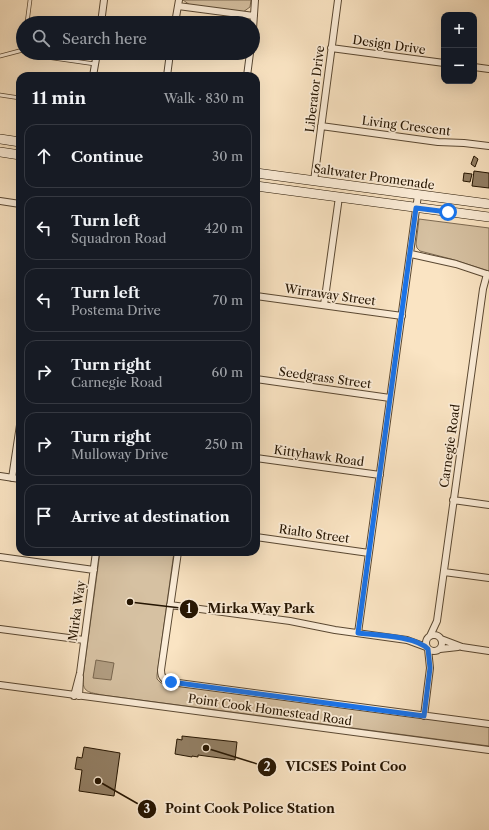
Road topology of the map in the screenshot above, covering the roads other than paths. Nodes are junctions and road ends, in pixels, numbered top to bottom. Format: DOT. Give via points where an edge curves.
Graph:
graph roads {
  1 [pos="30,0"];
  2 [pos="104,0"];
  3 [pos="255,0"];
  4 [pos="338,0"];
  5 [pos="178,3"];
  6 [pos="28,16"];
  7 [pos="102,16"];
  8 [pos="175,16"];
  9 [pos="254,16"];
  10 [pos="331,48"];
  11 [pos="16,52"];
  12 [pos="0,56"];
  13 [pos="67,60"];
  14 [pos="95,60"];
  15 [pos="169,60"];
  16 [pos="249,60"];
  17 [pos="441,63"];
  18 [pos="95,64"];
  19 [pos="477,67"];
  20 [pos="489,69"];
  21 [pos="94,72"];
  22 [pos="168,72"];
  23 [pos="248,72"];
  24 [pos="0,95"];
  25 [pos="16,97"];
  26 [pos="321,126"];
  27 [pos="0,139"];
  28 [pos="16,141"];
  29 [pos="489,146"];
  30 [pos="0,152"];
  31 [pos="16,154"];
  32 [pos="260,174"];
  33 [pos="314,181"];
  34 [pos="260,187"];
  35 [pos="418,195"];
  36 [pos="339,197"];
  37 [pos="0,201"];
  38 [pos="16,203"];
  39 [pos="489,204"];
  40 [pos="416,208"];
  41 [pos="489,217"];
  42 [pos="410,254"];
  43 [pos="488,275"];
  44 [pos="260,297"];
  45 [pos="324,305"];
  46 [pos="402,316"];
  47 [pos="260,380"];
  48 [pos="390,398"];
  49 [pos="16,452"];
  50 [pos="260,459"];
  51 [pos="380,475"];
  52 [pos="0,476"];
  53 [pos="12,478"];
  54 [pos="16,478"];
  55 [pos="454,500"];
  56 [pos="489,505"];
  57 [pos="260,539"];
  58 [pos="369,553"];
  59 [pos="96,556"];
  60 [pos="177,556"];
  61 [pos="0,557"];
  62 [pos="94,570"];
  63 [pos="444,572"];
  64 [pos="489,578"];
  65 [pos="170,605"];
  66 [pos="437,621"];
  67 [pos="0,629"];
  68 [pos="358,633"];
  69 [pos="428,637"];
  70 [pos="440,638"];
  71 [pos="84,640"];
  72 [pos="407,640"];
  73 [pos="462,647"];
  74 [pos="427,648"];
  75 [pos="439,650"];
  76 [pos="489,651"];
  77 [pos="430,668"];
  78 [pos="0,685"];
  79 [pos="77,696"];
  80 [pos="424,716"];
  81 [pos="489,724"];
  82 [pos="489,750"];
  1 -- 6 [label="lane"];
  2 -- 7 [label="street"];
  3 -- 9 [label="street"];
  4 -- 10 [label="street, Liberator Drive"];
  5 -- 8 [label="street"];
  5 -- 9 [label="street"];
  10 -- 17 [label="street, Design Drive"];
  10 -- 26 [label="street, Liberator Drive"];
  11 -- 12 [label="lane"];
  13 -- 18 [label="lane"];
  14 -- 18 [label="street"];
  15 -- 22 [label="street"];
  16 -- 23 [label="street"];
  18 -- 21 [label="street"];
  19 -- 20 [label="street"];
  24 -- 25 [label="lane"];
  26 -- 29 [label="street, Living Crescent" via="438,142"];
  26 -- 33 [label="street, Liberator Drive"];
  27 -- 28 [label="street"];
  30 -- 31 [label="street"];
  32 -- 33 [label="street, Saltwater Promenade"];
  33 -- 35 [label="street, Saltwater Promenade"];
  34 -- 36 [label="street, Saltwater Promenade"];
  35 -- 39 [label="street, Saltwater Promenade"];
  35 -- 40 [label="street"];
  36 -- 40 [label="street, Saltwater Promenade"];
  36 -- 45 [label="street"];
  37 -- 38 [label="street"];
  40 -- 41 [label="street, Saltwater Promenade"];
  40 -- 42 [label="street"];
  42 -- 43 [label="street" via="456,264"];
  42 -- 46 [label="street"];
  43 -- 55 [label="street, Carnegie Road" via="482,289"];
  44 -- 45 [label="street, Wirraway Street"];
  45 -- 46 [label="street, Wirraway Street"];
  46 -- 48 [label="street"];
  47 -- 48 [label="street, Seedgrass Street"];
  48 -- 51 [label="street"];
  49 -- 53 [label="street"];
  50 -- 51 [label="street, Kittyhawk Road"];
  51 -- 58 [label="street"];
  52 -- 53 [label="street"];
  53 -- 54 [label="street"];
  55 -- 56 [label="street"];
  55 -- 63 [label="street, Carnegie Road"];
  57 -- 58 [label="street, Rialto Street"];
  58 -- 68 [label="street"];
  59 -- 62 [label="street, Mirka Way"];
  60 -- 65 [label="street"];
  61 -- 62 [label="street"];
  62 -- 71 [label="street, Mirka Way"];
  63 -- 64 [label="street"];
  63 -- 66 [label="street, Carnegie Road"];
  65 -- 68 [label="street"];
  65 -- 80 [label="street" via="161,670 161,675 166,680"];
  66 -- 69 [label="street, Carnegie Road"];
  66 -- 70 [label="street, Carnegie Road"];
  67 -- 71 [label="street"];
  68 -- 72 [label="street"];
  69 -- 70 [label="street" via="435,635"];
  69 -- 72 [label="street"];
  69 -- 74 [label="street" via="425,642"];
  70 -- 73 [label="street"];
  70 -- 75 [label="street" via="442,644"];
  71 -- 79 [label="street, Mirka Way"];
  72 -- 74 [label="street"];
  73 -- 75 [label="street"];
  73 -- 76 [label="street"];
  74 -- 75 [label="street"];
  74 -- 77 [label="street"];
  75 -- 77 [label="street"];
  77 -- 80 [label="street"];
  78 -- 79 [label="street, Point Cook Homestead Road"];
  79 -- 82 [label="street, Point Cook Homestead Road"];
  80 -- 81 [label="street"];
}
